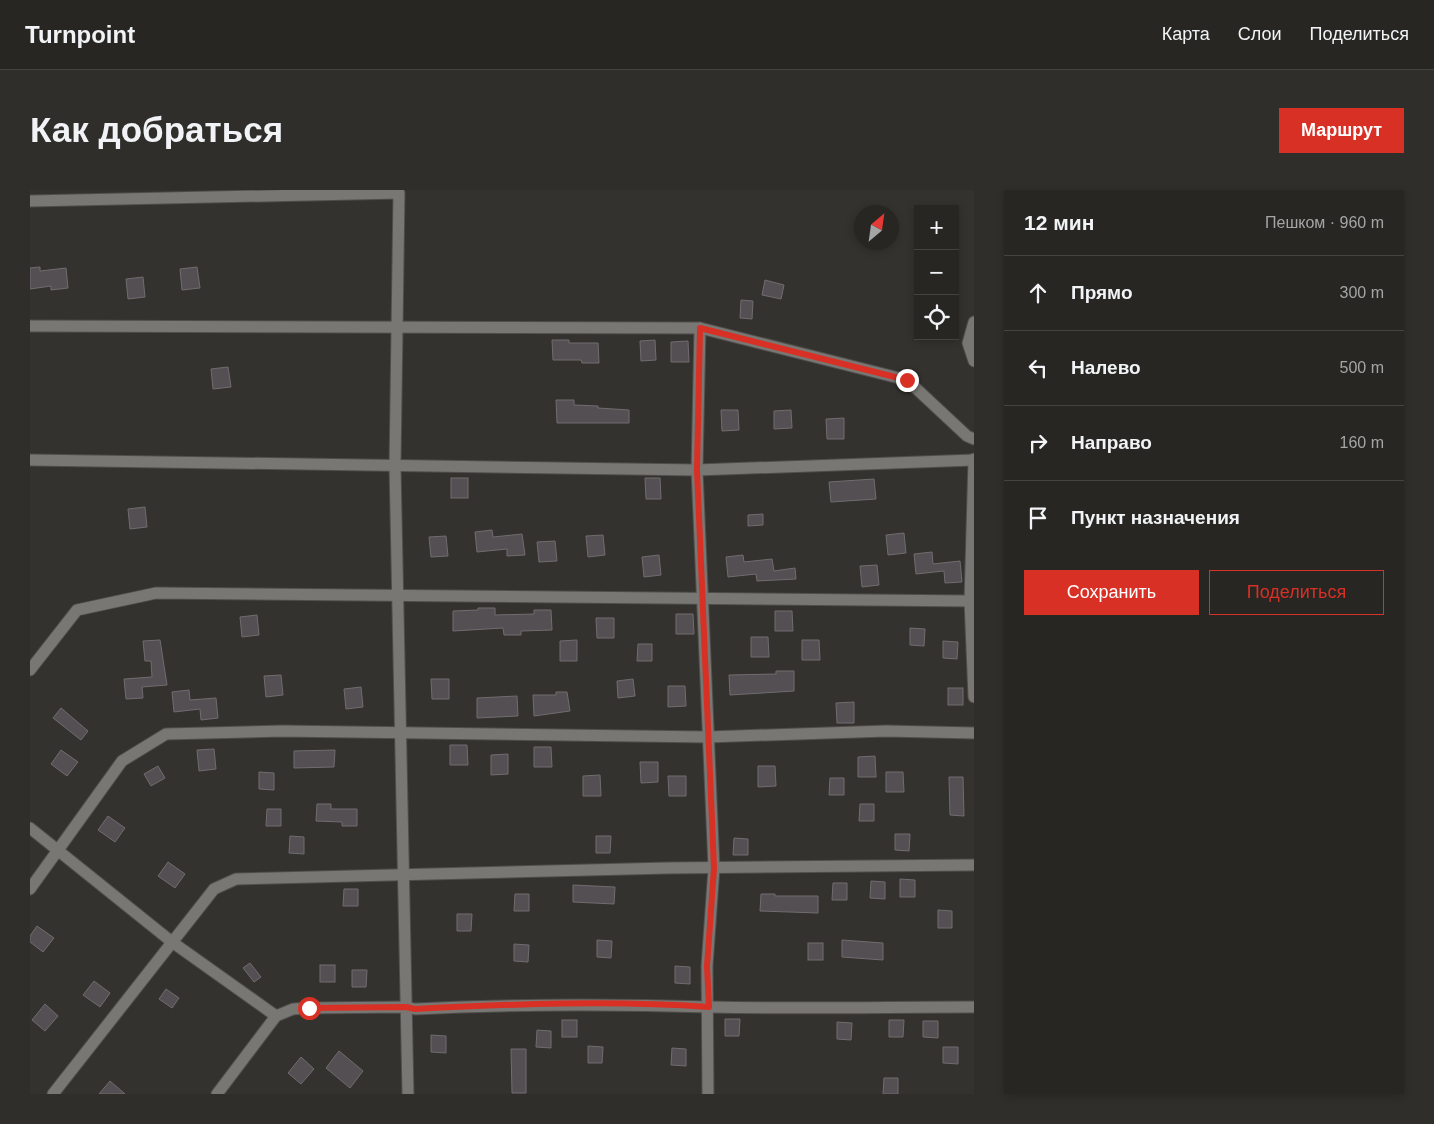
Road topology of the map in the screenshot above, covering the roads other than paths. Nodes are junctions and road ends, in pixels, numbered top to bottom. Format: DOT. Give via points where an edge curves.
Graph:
graph roads {
  1 [pos="30,201"];
  2 [pos="974,322"];
  3 [pos="30,326"];
  4 [pos="397,327"];
  5 [pos="700,328"];
  6 [pos="974,360"];
  7 [pos="974,439"];
  8 [pos="974,459"];
  9 [pos="30,460"];
  10 [pos="395,466"];
  11 [pos="697,470"];
  12 [pos="397,595"];
  13 [pos="702,598"];
  14 [pos="972,601"];
  15 [pos="30,670"];
  16 [pos="974,697"];
  17 [pos="974,732"];
  18 [pos="400,733"];
  19 [pos="708,737"];
  20 [pos="30,828"];
  21 [pos="59,850"];
  22 [pos="974,865"];
  23 [pos="714,868"];
  24 [pos="402,874"];
  25 [pos="30,889"];
  26 [pos="172,942"];
  27 [pos="406,1007"];
  28 [pos="709,1007"];
  29 [pos="974,1007"];
  30 [pos="276,1016"];
  31 [pos="53,1094"];
  32 [pos="216,1094"];
  33 [pos="408,1094"];
  34 [pos="708,1094"];
  1 -- 4 [label="street" via="399,193"];
  2 -- 6 [label="street" via="968,343"];
  3 -- 4 [label="street"];
  4 -- 5 [label="street"];
  4 -- 10 [label="street"];
  5 -- 7 [label="street" via="907,380"];
  5 -- 11 [label="street"];
  8 -- 11 [label="street"];
  8 -- 14 [label="street"];
  9 -- 10 [label="street"];
  10 -- 11 [label="street"];
  10 -- 12 [label="street"];
  11 -- 13 [label="street"];
  12 -- 13 [label="street"];
  12 -- 15 [label="street" via="156,593 77,610"];
  12 -- 18 [label="street"];
  13 -- 14 [label="street"];
  13 -- 19 [label="street"];
  14 -- 16 [label="street"];
  17 -- 19 [label="street" via="886,731"];
  18 -- 19 [label="street"];
  18 -- 21 [label="street" via="282,731 166,734 122,761"];
  18 -- 24 [label="street"];
  19 -- 23 [label="street"];
  20 -- 21 [label="street"];
  21 -- 25 [label="street"];
  21 -- 26 [label="street"];
  22 -- 23 [label="street"];
  23 -- 24 [label="street"];
  23 -- 28 [label="street" via="707,966"];
  24 -- 26 [label="street" via="236,879 214,889"];
  24 -- 27 [label="street"];
  26 -- 30 [label="street"];
  26 -- 31 [label="street"];
  27 -- 28 [label="street" via="588,1003"];
  27 -- 30 [label="street" via="293,1009"];
  27 -- 33 [label="street"];
  28 -- 29 [label="street"];
  28 -- 34 [label="street"];
  30 -- 32 [label="street"];
}
